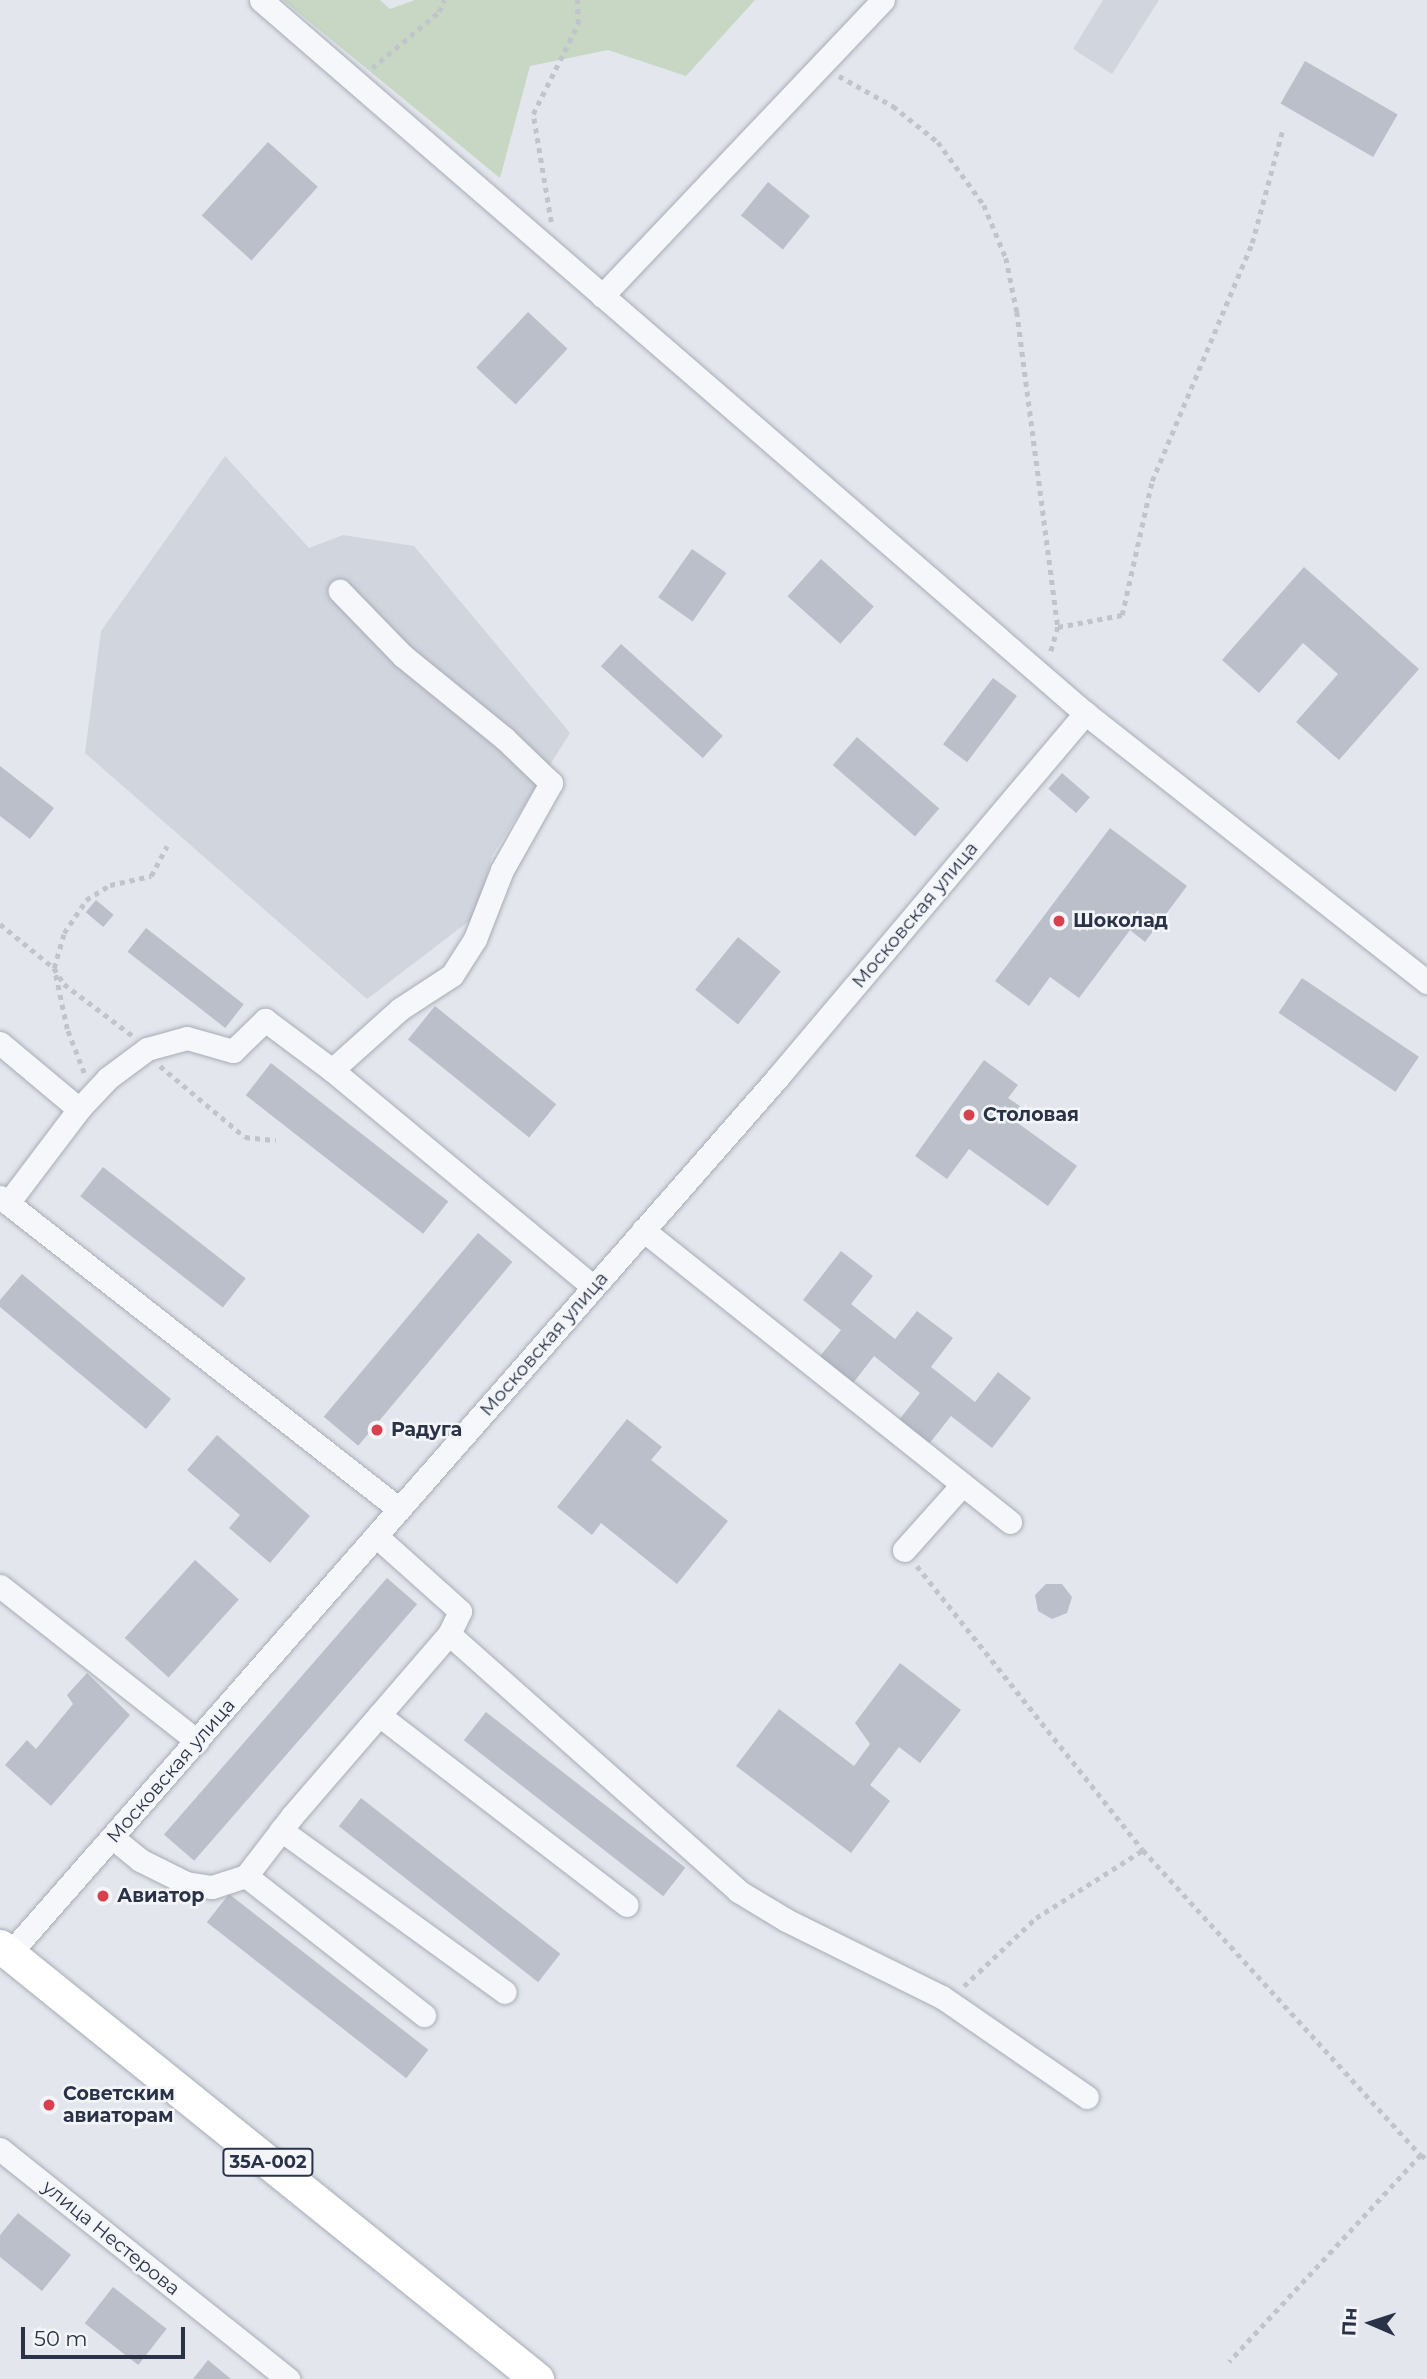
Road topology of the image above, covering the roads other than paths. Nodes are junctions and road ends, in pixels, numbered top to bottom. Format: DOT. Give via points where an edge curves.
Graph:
graph roads {
  1 [pos="261,0"];
  2 [pos="883,0"];
  3 [pos="602,296"];
  4 [pos="340,591"];
  5 [pos="1085,713"];
  6 [pos="1427,982"];
  7 [pos="0,1043"];
  8 [pos="332,1070"];
  9 [pos="87,1100"];
  10 [pos="4,1200"];
  11 [pos="643,1230"];
  12 [pos="593,1287"];
  13 [pos="962,1485"];
  14 [pos="399,1509"];
  15 [pos="1010,1522"];
  16 [pos="376,1536"];
  17 [pos="904,1550"];
  18 [pos="0,1586"];
  19 [pos="449,1634"];
  20 [pos="379,1715"];
  21 [pos="197,1741"];
  22 [pos="281,1830"];
  23 [pos="113,1838"];
  24 [pos="246,1876"];
  25 [pos="627,1905"];
  26 [pos="5,1950"];
  27 [pos="505,1992"];
  28 [pos="424,2015"];
  29 [pos="1087,2097"];
  30 [pos="4,2159"];
  31 [pos="288,2379"];
  32 [pos="537,2379"];
  1 -- 3 [label="street"];
  2 -- 3 [label="street"];
  3 -- 5 [label="street"];
  4 -- 8 [label="street" via="403,656 504,738 551,783 502,870 475,939 452,975 391,1016"];
  5 -- 6 [label="street"];
  5 -- 11 [label="street, Московская улица"];
  7 -- 9 [label="street"];
  8 -- 9 [label="street" via="265,1020 233,1051 187,1038 147,1049"];
  8 -- 12 [label="street"];
  9 -- 10 [label="street"];
  10 -- 14 [label="street"];
  11 -- 12 [label="street, Московская улица"];
  11 -- 13 [label="street"];
  12 -- 14 [label="street, Московская улица"];
  13 -- 15 [label="street"];
  13 -- 17 [label="street"];
  14 -- 16 [label="street, Московская улица"];
  16 -- 19 [label="street" via="460,1611"];
  16 -- 21 [label="street, Московская улица"];
  18 -- 21 [label="street"];
  19 -- 20 [label="street"];
  19 -- 29 [label="street" via="738,1891 948,2001"];
  20 -- 22 [label="street"];
  20 -- 25 [label="street"];
  21 -- 23 [label="street, Московская улица"];
  22 -- 24 [label="street"];
  22 -- 27 [label="street"];
  23 -- 24 [label="street" via="140,1860 186,1883 212,1887"];
  23 -- 26 [label="street, Московская улица"];
  24 -- 28 [label="street"];
  26 -- 32 [label="highway, 35А-002"];
  30 -- 31 [label="street, улица Нестерова"];
}
